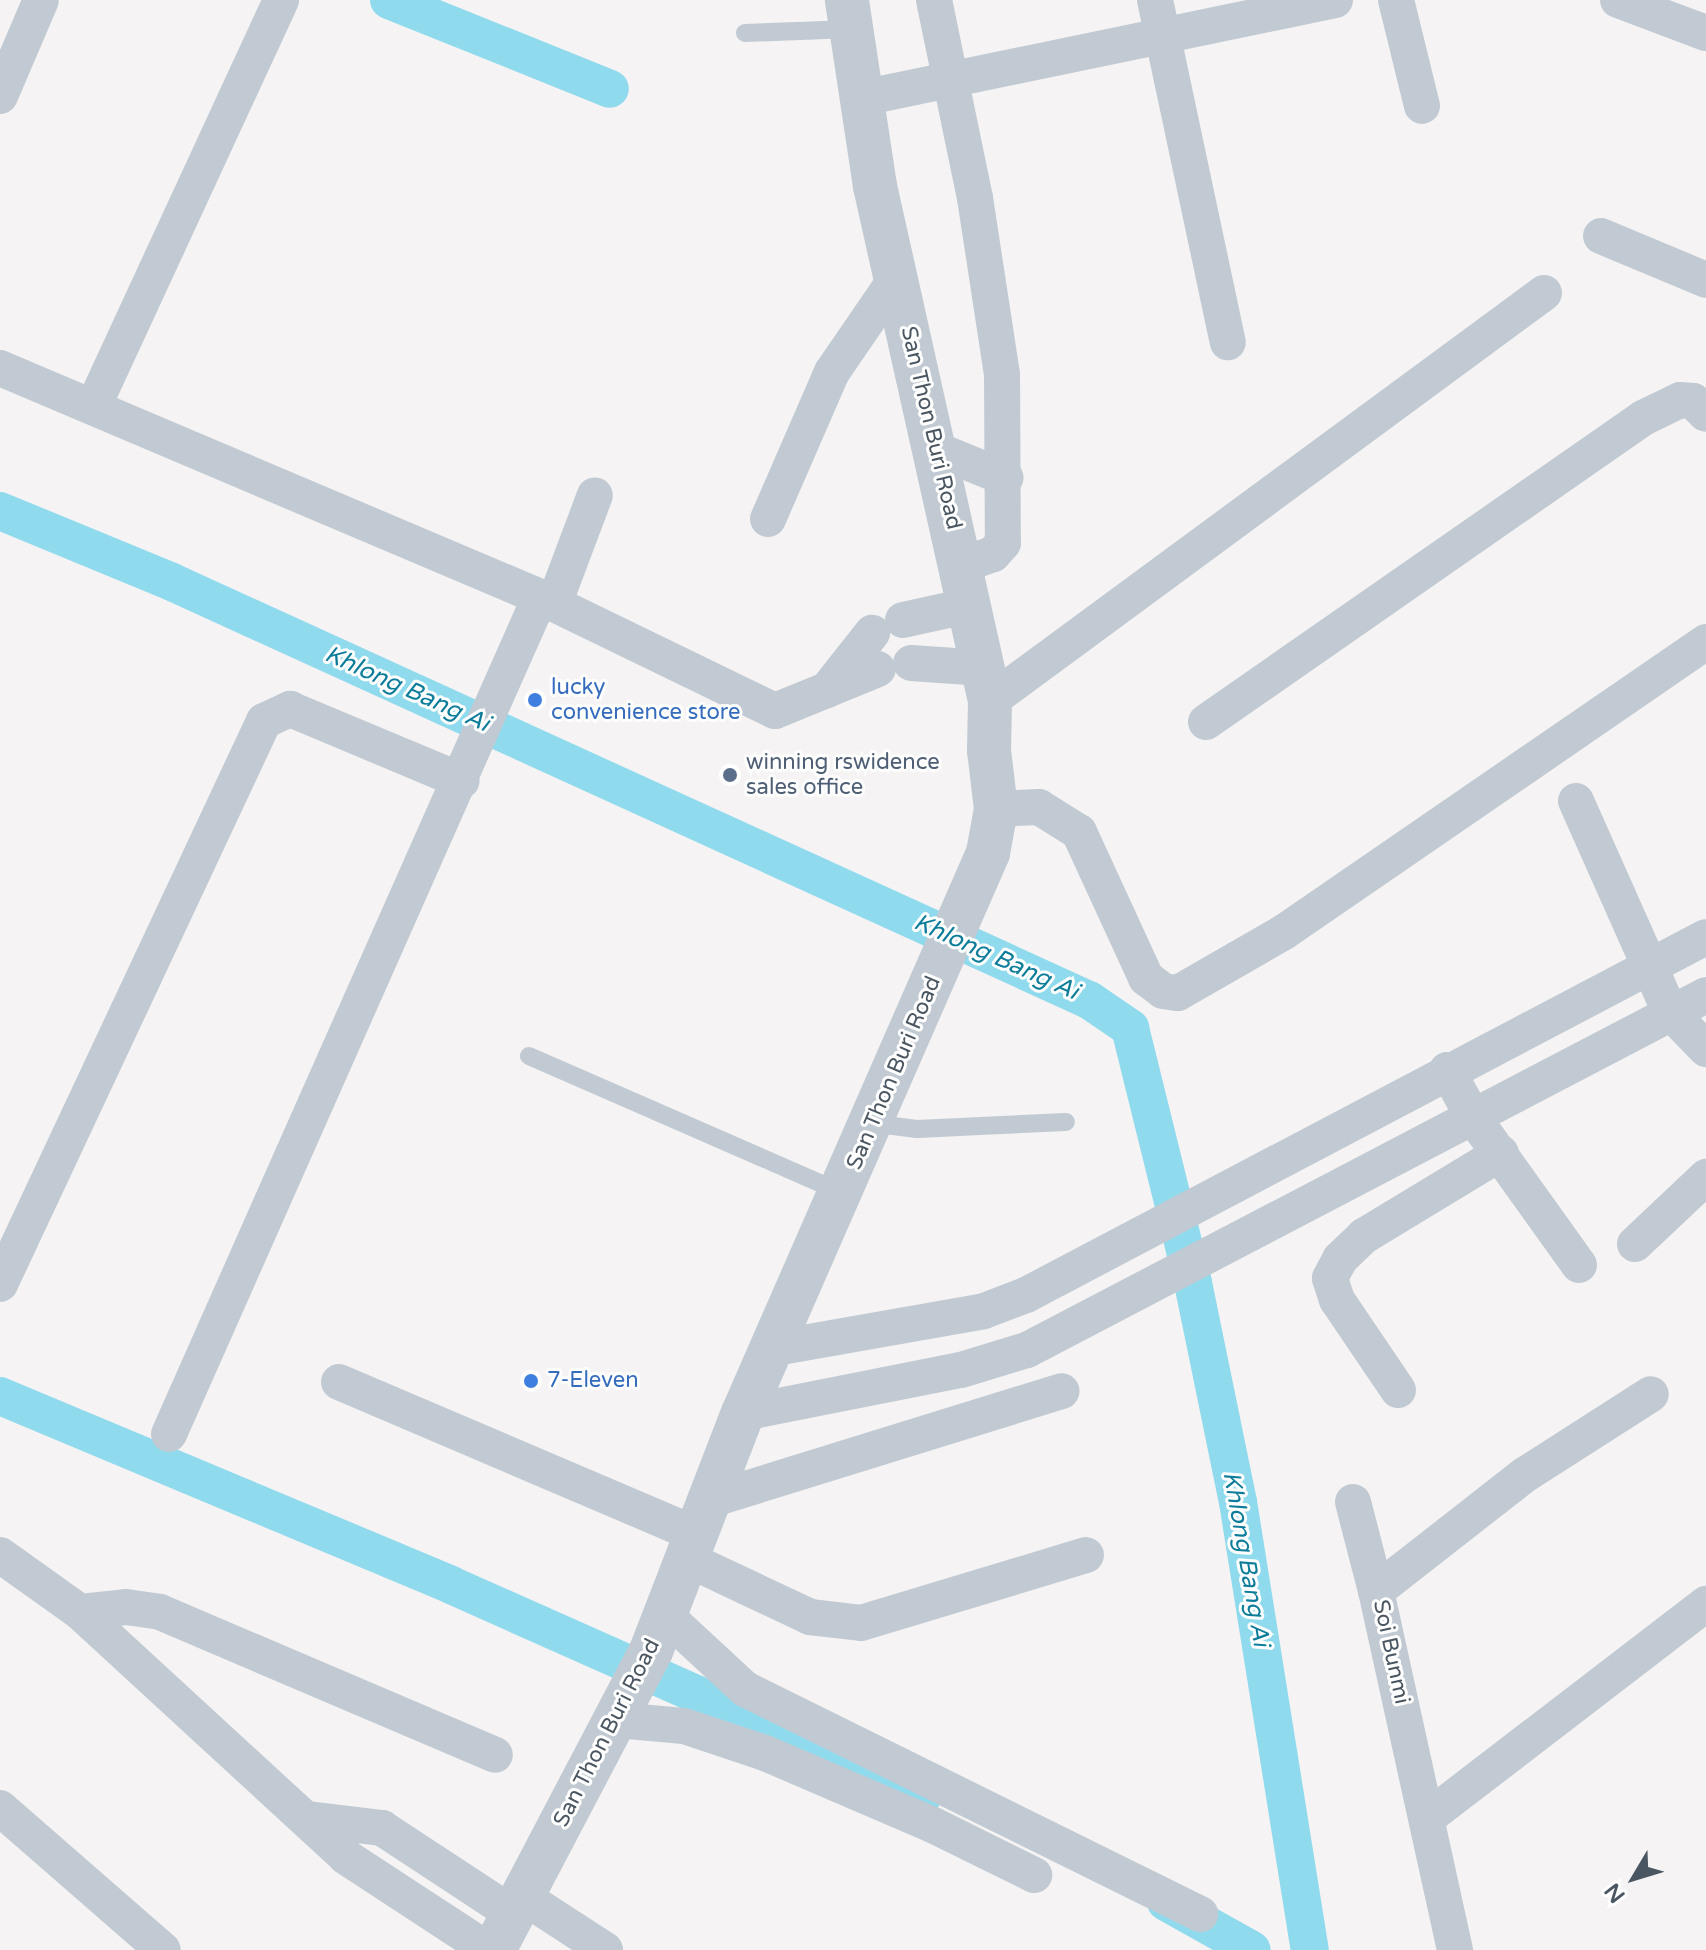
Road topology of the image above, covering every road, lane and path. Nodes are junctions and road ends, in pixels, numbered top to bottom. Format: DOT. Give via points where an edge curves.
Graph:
graph roads {
  1 [pos="41,0"];
  2 [pos="281,0"];
  3 [pos="934,0"];
  4 [pos="1155,0"];
  5 [pos="1335,0"];
  6 [pos="1396,0"];
  7 [pos="1618,0"];
  8 [pos="850,15"];
  9 [pos="745,33"];
  10 [pos="1706,33"];
  11 [pos="1163,36"];
  12 [pos="950,80"];
  13 [pos="0,96"];
  14 [pos="862,98"];
  15 [pos="1422,106"];
  16 [pos="1601,236"];
  17 [pos="897,277"];
  18 [pos="1706,280"];
  19 [pos="1544,293"];
  20 [pos="1228,342"];
  21 [pos="0,368"];
  22 [pos="94,405"];
  23 [pos="1706,414"];
  24 [pos="937,450"];
  25 [pos="1006,478"];
  26 [pos="595,495"];
  27 [pos="768,519"];
  28 [pos="967,585"];
  29 [pos="547,600"];
  30 [pos="1706,642"];
  31 [pos="987,684"];
  32 [pos="827,690"];
  33 [pos="1206,722"];
  34 [pos="462,781"];
  35 [pos="1576,801"];
  36 [pos="996,809"];
  37 [pos="1706,937"];
  38 [pos="1651,965"];
  39 [pos="1706,995"];
  40 [pos="1670,1012"];
  41 [pos="1706,1049"];
  42 [pos="529,1056"];
  43 [pos="1447,1070"];
  44 [pos="1473,1117"];
  45 [pos="1066,1122"];
  46 [pos="870,1123"];
  47 [pos="1501,1153"];
  48 [pos="1706,1177"];
  49 [pos="842,1193"];
  50 [pos="1635,1244"];
  51 [pos="1579,1265"];
  52 [pos="0,1284"];
  53 [pos="984,1311"];
  54 [pos="775,1348"];
  55 [pos="995,1359"];
  56 [pos="339,1382"];
  57 [pos="1398,1390"];
  58 [pos="1062,1391"];
  59 [pos="1651,1394"];
  60 [pos="743,1413"];
  61 [pos="169,1434"];
  62 [pos="1353,1502"];
  63 [pos="698,1531"];
  64 [pos="0,1555"];
  65 [pos="1086,1555"];
  66 [pos="1376,1591"];
  67 [pos="1706,1604"];
  68 [pos="80,1612"];
  69 [pos="658,1633"];
  70 [pos="625,1707"];
  71 [pos="495,1755"];
  72 [pos="0,1808"];
  73 [pos="1427,1818"];
  74 [pos="308,1819"];
  75 [pos="1034,1875"];
  76 [pos="1200,1914"];
  77 [pos="510,1920"];
  78 [pos="163,1950"];
  79 [pos="488,1950"];
  80 [pos="605,1950"];
  81 [pos="1455,1950"];
  1 -- 13 [label="street"];
  2 -- 22 [label="street"];
  3 -- 12 [label="street"];
  4 -- 11 [label="street"];
  5 -- 11 [label="street"];
  6 -- 15 [label="street"];
  7 -- 10 [label="street"];
  8 -- 9 [label="lane"];
  8 -- 14 [label="street, San Thon Buri Road"];
  11 -- 12 [label="street"];
  11 -- 20 [label="street"];
  12 -- 14 [label="street"];
  12 -- 25 [label="street" via="1002,374"];
  14 -- 17 [label="street, San Thon Buri Road" via="875,186"];
  16 -- 18 [label="street"];
  17 -- 24 [label="street, San Thon Buri Road"];
  17 -- 27 [label="street" via="832,372"];
  19 -- 31 [label="street"];
  21 -- 22 [label="street"];
  22 -- 29 [label="street"];
  23 -- 33 [label="street" via="1693,401 1680,400 1643,418"];
  24 -- 25 [label="street"];
  24 -- 28 [label="street, San Thon Buri Road"];
  25 -- 28 [label="street" via="1003,543"];
  26 -- 29 [label="street"];
  28 -- 31 [label="street, San Thon Buri Road"];
  28 -- 32 [label="street" via="887,627"];
  29 -- 32 [label="street" via="775,711"];
  29 -- 34 [label="street"];
  30 -- 36 [label="street" via="1284,932 1178,993 1163,991 1146,978 1079,832 1039,807"];
  31 -- 32 [label="street" via="894,666"];
  31 -- 36 [label="street, San Thon Buri Road"];
  34 -- 52 [label="street" via="290,709 264,721"];
  34 -- 61 [label="street"];
  35 -- 38 [label="street"];
  36 -- 46 [label="street, San Thon Buri Road" via="988,853"];
  37 -- 38 [label="street"];
  38 -- 40 [label="street"];
  38 -- 43 [label="street"];
  39 -- 40 [label="street"];
  40 -- 41 [label="street"];
  40 -- 44 [label="street"];
  42 -- 49 [label="lane"];
  43 -- 44 [label="street"];
  43 -- 53 [label="street" via="1026,1295"];
  44 -- 47 [label="street"];
  44 -- 55 [label="street" via="1043,1343"];
  45 -- 46 [label="lane" via="984,1129"];
  46 -- 49 [label="street, San Thon Buri Road"];
  47 -- 51 [label="street"];
  47 -- 57 [label="street" via="1364,1236 1340,1259 1330,1278 1337,1300"];
  48 -- 50 [label="street"];
  49 -- 54 [label="street, San Thon Buri Road"];
  53 -- 54 [label="street"];
  53 -- 55 [label="street"];
  54 -- 60 [label="street, San Thon Buri Road"];
  55 -- 60 [label="street"];
  56 -- 63 [label="street"];
  58 -- 63 [label="street"];
  59 -- 66 [label="street, Soi Bunmi" via="1526,1474"];
  60 -- 63 [label="street, San Thon Buri Road"];
  62 -- 66 [label="street"];
  63 -- 65 [label="street" via="810,1617 861,1623"];
  63 -- 69 [label="street, San Thon Buri Road"];
  64 -- 68 [label="street"];
  66 -- 73 [label="street, Soi Bunmi"];
  67 -- 73 [label="street"];
  68 -- 71 [label="street" via="126,1607 160,1612"];
  68 -- 74 [label="street"];
  69 -- 70 [label="street, San Thon Buri Road"];
  69 -- 76 [label="street" via="745,1689"];
  70 -- 75 [label="street" via="765,1753"];
  70 -- 77 [label="street, San Thon Buri Road"];
  72 -- 78 [label="street"];
  73 -- 81 [label="street, Soi Bunmi"];
  74 -- 77 [label="street" via="382,1828"];
  74 -- 79 [label="street" via="346,1857"];
  77 -- 80 [label="street"];
}
